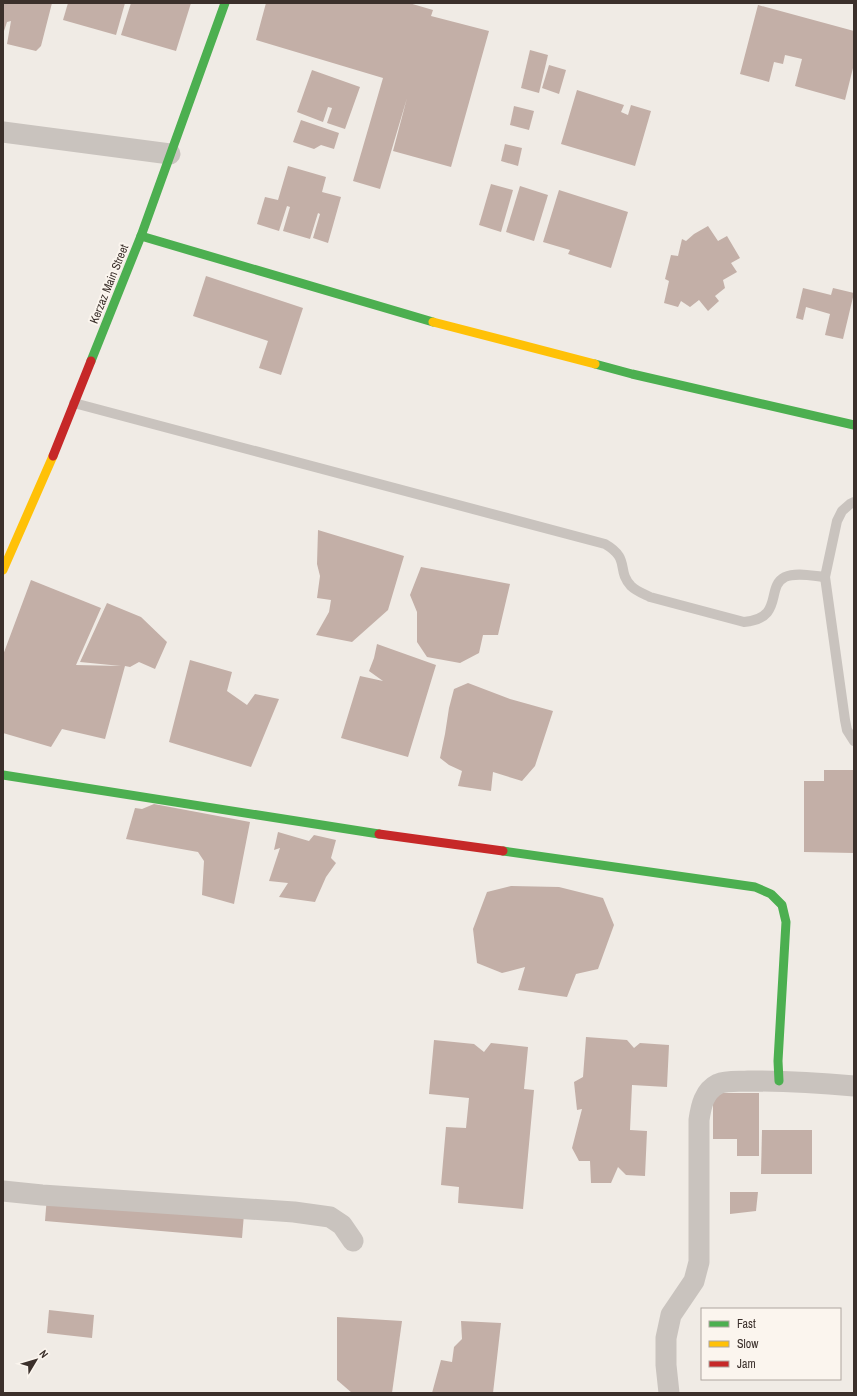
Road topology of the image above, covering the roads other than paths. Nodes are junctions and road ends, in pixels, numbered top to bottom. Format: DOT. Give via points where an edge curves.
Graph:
graph roads {
  1 [pos="225,3"];
  2 [pos="3,132"];
  3 [pos="170,154"];
  4 [pos="141,236"];
  5 [pos="74,403"];
  6 [pos="854,425"];
  7 [pos="854,502"];
  8 [pos="3,570"];
  9 [pos="825,577"];
  10 [pos="854,742"];
  11 [pos="3,775"];
  12 [pos="779,1081"];
  13 [pos="854,1086"];
  14 [pos="3,1191"];
  15 [pos="353,1241"];
  16 [pos="669,1393"];
  1 -- 3 [label="street, Kerzaz Main Street"];
  2 -- 3 [label="street"];
  3 -- 4 [label="street, Kerzaz Main Street"];
  4 -- 5 [label="street, Kerzaz Main Street"];
  4 -- 6 [label="street" via="404,314 632,374"];
  5 -- 8 [label="street, Kerzaz Main Street"];
  5 -- 9 [label="lane" via="605,544 621,557 625,579 632,588 650,597 744,622 763,618 783,578 793,575"];
  7 -- 9 [label="lane" via="842,511 837,521"];
  9 -- 10 [label="lane" via="845,720"];
  11 -- 12 [label="street" via="358,831 755,887 771,894 782,905 786,922"];
  12 -- 13 [label="street"];
  12 -- 16 [label="street" via="719,1084 707,1092 702,1105 699,1120 699,1262 694,1281 671,1315 666,1338"];
  14 -- 15 [label="street" via="294,1212 330,1217 342,1225"];
}
